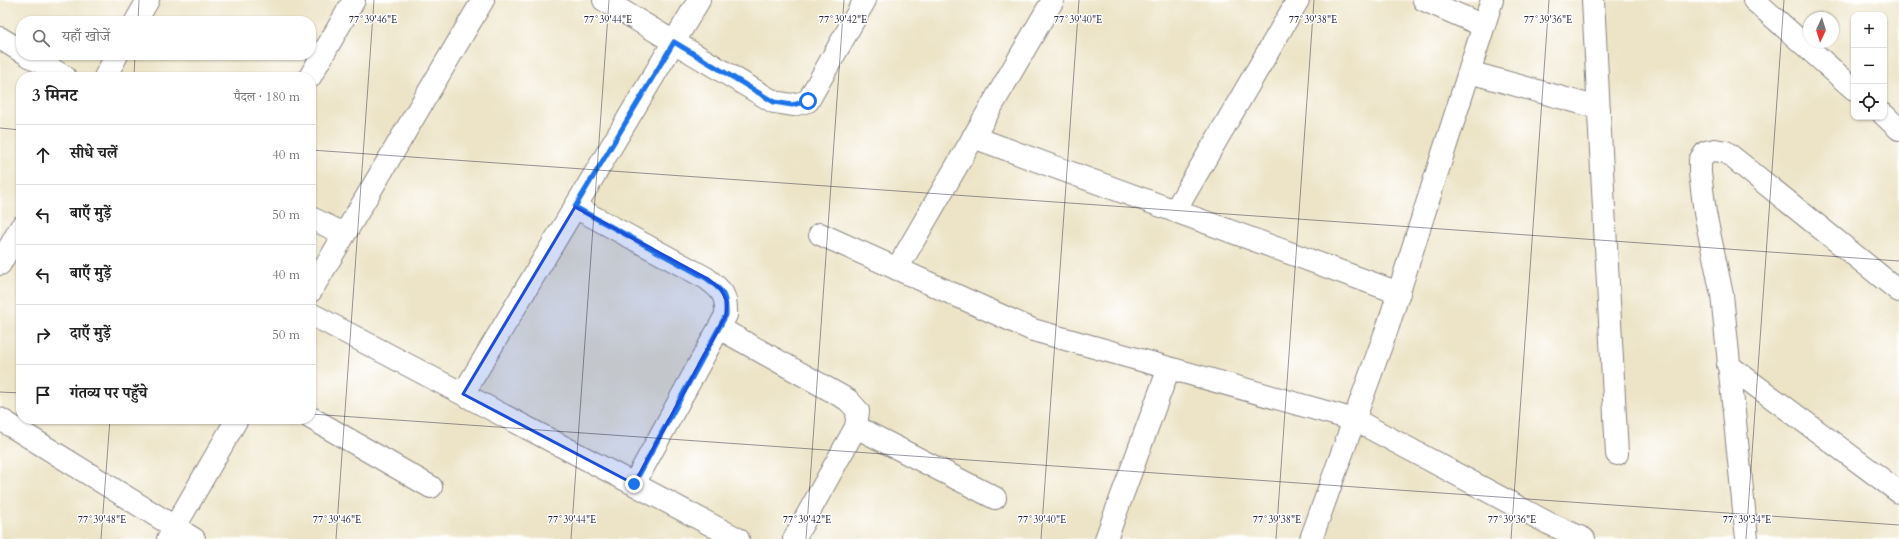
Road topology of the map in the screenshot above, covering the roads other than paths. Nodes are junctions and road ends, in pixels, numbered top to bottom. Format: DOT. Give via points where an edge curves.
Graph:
graph roads {
  1 [pos="148,0"];
  2 [pos="354,0"];
  3 [pos="483,0"];
  4 [pos="604,0"];
  5 [pos="698,0"];
  6 [pos="865,0"];
  7 [pos="1053,0"];
  8 [pos="1298,0"];
  9 [pos="1424,0"];
  10 [pos="1492,0"];
  11 [pos="1593,0"];
  12 [pos="1754,0"];
  13 [pos="139,16"];
  14 [pos="1484,26"];
  15 [pos="0,38"];
  16 [pos="674,42"];
  17 [pos="16,48"];
  18 [pos="36,60"];
  19 [pos="114,60"];
  20 [pos="57,72"];
  21 [pos="108,72"];
  22 [pos="313,72"];
  23 [pos="1469,72"];
  24 [pos="1851,86"];
  25 [pos="1599,108"];
  26 [pos="1887,118"];
  27 [pos="1899,129"];
  28 [pos="973,137"];
  29 [pos="575,207"];
  30 [pos="1175,211"];
  31 [pos="316,220"];
  32 [pos="344,234"];
  33 [pos="820,234"];
  34 [pos="16,236"];
  35 [pos="0,264"];
  36 [pos="897,268"];
  37 [pos="316,282"];
  38 [pos="1899,291"];
  39 [pos="1399,293"];
  40 [pos="316,317"];
  41 [pos="719,328"];
  42 [pos="1728,366"];
  43 [pos="1169,368"];
  44 [pos="463,394"];
  45 [pos="0,419"];
  46 [pos="1355,420"];
  47 [pos="316,421"];
  48 [pos="234,424"];
  49 [pos="856,427"];
  50 [pos="1617,454"];
  51 [pos="634,484"];
  52 [pos="431,487"];
  53 [pos="1899,492"];
  54 [pos="995,498"];
  55 [pos="1544,531"];
  56 [pos="171,533"];
  57 [pos="194,539"];
  58 [pos="738,539"];
  59 [pos="794,539"];
  60 [pos="1106,539"];
  61 [pos="1311,539"];
  62 [pos="1584,539"];
  63 [pos="1747,539"];
  1 -- 13 [label="street"];
  2 -- 22 [label="street"];
  3 -- 32 [label="street"];
  4 -- 16 [label="street"];
  5 -- 16 [label="street"];
  6 -- 16 [label="street" via="808,101 792,105 774,102"];
  7 -- 28 [label="street"];
  8 -- 30 [label="street"];
  9 -- 14 [label="street"];
  10 -- 14 [label="street"];
  11 -- 25 [label="street"];
  12 -- 24 [label="street"];
  14 -- 23 [label="street"];
  15 -- 17 [label="street"];
  16 -- 29 [label="street"];
  18 -- 20 [label="street"];
  19 -- 21 [label="street"];
  23 -- 25 [label="street"];
  23 -- 39 [label="street"];
  25 -- 50 [label="street"];
  26 -- 27 [label="street"];
  28 -- 30 [label="street"];
  28 -- 36 [label="street"];
  29 -- 41 [label="street" via="706,278 721,289 727,302 726,315"];
  29 -- 44 [label="street"];
  30 -- 39 [label="street"];
  31 -- 32 [label="street"];
  32 -- 37 [label="street"];
  33 -- 36 [label="street"];
  34 -- 35 [label="street"];
  36 -- 43 [label="street" via="1033,330"];
  38 -- 42 [label="street" via="1726,152 1706,152 1700,160 1700,173 1705,213 1722,295"];
  39 -- 46 [label="street"];
  40 -- 44 [label="street"];
  41 -- 49 [label="street" via="848,400 858,411"];
  41 -- 51 [label="street"];
  42 -- 53 [label="street"];
  42 -- 63 [label="street"];
  43 -- 46 [label="street"];
  43 -- 60 [label="street"];
  44 -- 51 [label="street"];
  45 -- 56 [label="street"];
  46 -- 55 [label="street"];
  46 -- 61 [label="street"];
  47 -- 52 [label="street"];
  48 -- 56 [label="street"];
  49 -- 54 [label="street"];
  49 -- 59 [label="street"];
  51 -- 58 [label="street"];
  55 -- 62 [label="street"];
  56 -- 57 [label="street"];
}
